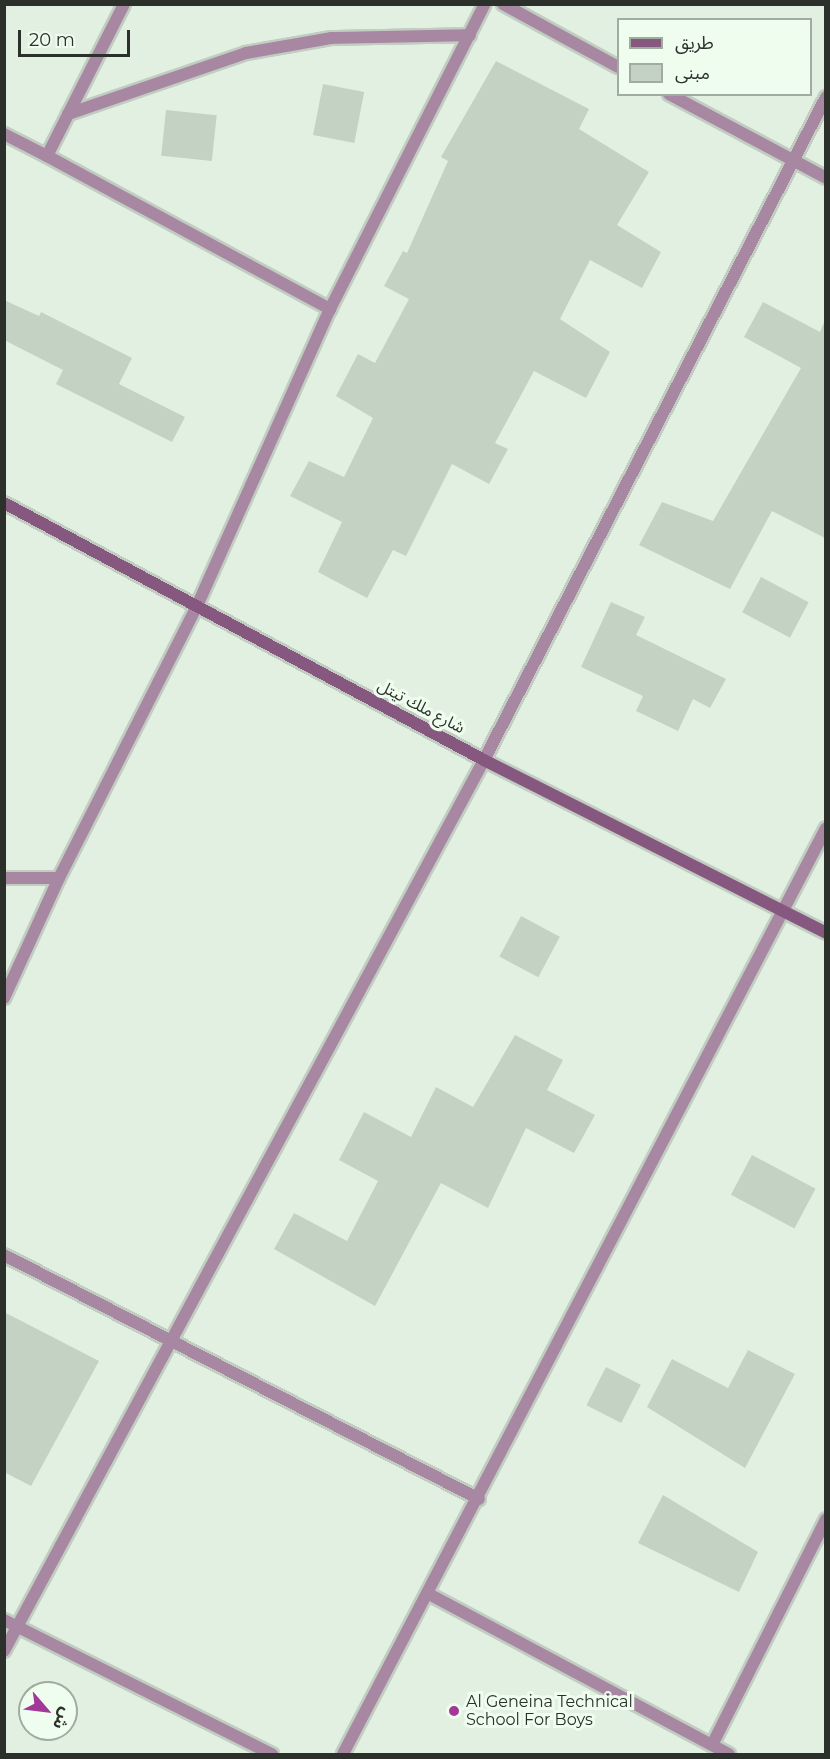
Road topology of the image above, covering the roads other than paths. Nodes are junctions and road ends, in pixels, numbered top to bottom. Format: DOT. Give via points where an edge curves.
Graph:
graph roads {
  1 [pos="124,4"];
  2 [pos="485,4"];
  3 [pos="503,4"];
  4 [pos="470,35"];
  5 [pos="617,66"];
  6 [pos="673,96"];
  7 [pos="825,97"];
  8 [pos="68,114"];
  9 [pos="4,134"];
  10 [pos="47,156"];
  11 [pos="792,161"];
  12 [pos="825,178"];
  13 [pos="330,309"];
  14 [pos="4,503"];
  15 [pos="197,606"];
  16 [pos="484,760"];
  17 [pos="825,828"];
  18 [pos="4,878"];
  19 [pos="58,878"];
  20 [pos="783,911"];
  21 [pos="825,933"];
  22 [pos="4,998"];
  23 [pos="4,1255"];
  24 [pos="174,1341"];
  25 [pos="479,1499"];
  26 [pos="825,1519"];
  27 [pos="429,1594"];
  28 [pos="4,1620"];
  29 [pos="18,1627"];
  30 [pos="4,1651"];
  31 [pos="712,1745"];
  32 [pos="272,1755"];
  33 [pos="343,1755"];
  34 [pos="729,1755"];
  1 -- 8 [label="street"];
  2 -- 4 [label="street"];
  3 -- 5 [label="street"];
  4 -- 8 [label="street" via="331,38 246,53"];
  4 -- 13 [label="street"];
  6 -- 11 [label="street"];
  7 -- 11 [label="street"];
  8 -- 10 [label="street"];
  9 -- 10 [label="street"];
  10 -- 13 [label="street"];
  11 -- 12 [label="street"];
  11 -- 16 [label="street"];
  13 -- 15 [label="street"];
  14 -- 15 [label="main road, شارع ملك تيتل"];
  15 -- 16 [label="main road, شارع ملك تيتل"];
  15 -- 19 [label="street"];
  16 -- 20 [label="main road, شارع ملك تيتل"];
  16 -- 24 [label="street"];
  17 -- 20 [label="street"];
  18 -- 19 [label="street"];
  19 -- 22 [label="street"];
  20 -- 21 [label="main road, شارع ملك تيتل"];
  20 -- 25 [label="street"];
  23 -- 24 [label="street"];
  24 -- 25 [label="street"];
  24 -- 29 [label="street"];
  25 -- 27 [label="street"];
  26 -- 31 [label="street"];
  27 -- 31 [label="street"];
  27 -- 33 [label="street"];
  28 -- 29 [label="street"];
  29 -- 30 [label="street"];
  29 -- 32 [label="street"];
  31 -- 34 [label="street"];
}
